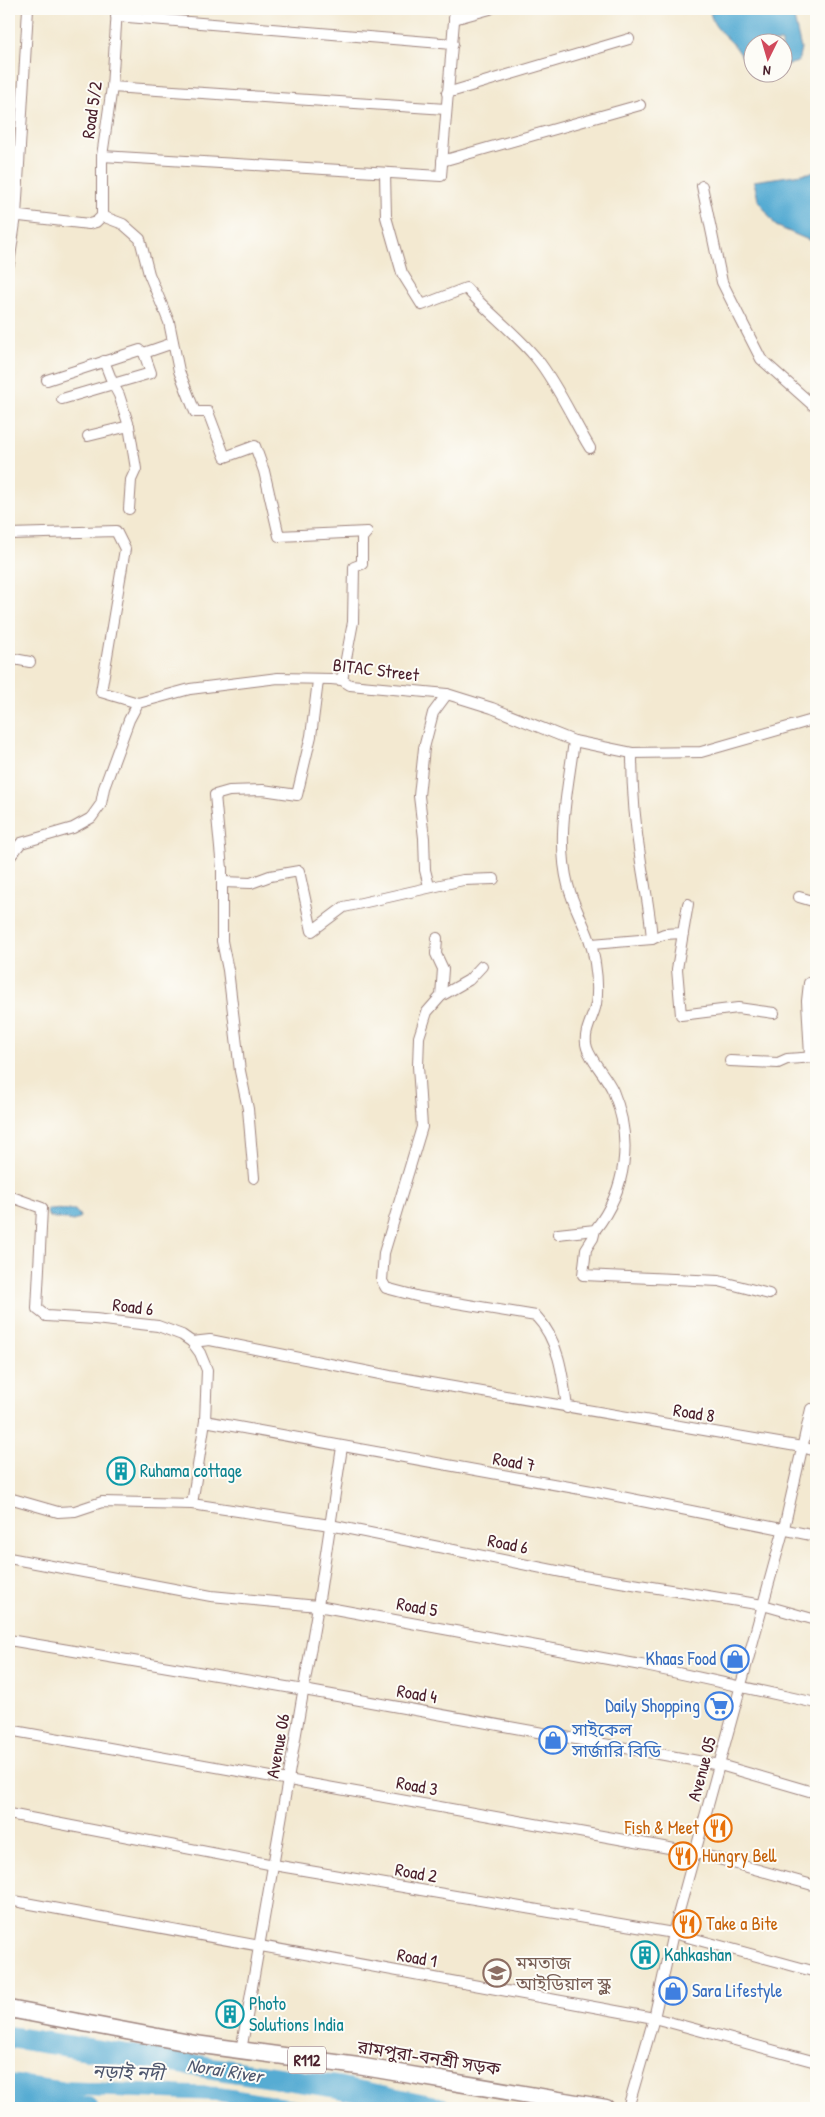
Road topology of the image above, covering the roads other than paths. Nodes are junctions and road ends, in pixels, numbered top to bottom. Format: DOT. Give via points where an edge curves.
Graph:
graph roads {
  1 [pos="28,9"];
  2 [pos="490,9"];
  3 [pos="117,12"];
  4 [pos="455,14"];
  5 [pos="628,40"];
  6 [pos="454,44"];
  7 [pos="112,87"];
  8 [pos="447,93"];
  9 [pos="640,105"];
  10 [pos="446,109"];
  11 [pos="102,156"];
  12 [pos="442,161"];
  13 [pos="385,172"];
  14 [pos="702,186"];
  15 [pos="12,215"];
  16 [pos="102,216"];
  17 [pos="9,264"];
  18 [pos="173,344"];
  19 [pos="144,353"];
  20 [pos="104,360"];
  21 [pos="47,380"];
  22 [pos="113,384"];
  23 [pos="62,398"];
  24 [pos="816,408"];
  25 [pos="129,426"];
  26 [pos="88,436"];
  27 [pos="590,448"];
  28 [pos="129,509"];
  29 [pos="9,534"];
  30 [pos="9,658"];
  31 [pos="30,662"];
  32 [pos="318,680"];
  33 [pos="342,680"];
  34 [pos="447,694"];
  35 [pos="138,703"];
  36 [pos="816,719"];
  37 [pos="574,742"];
  38 [pos="632,753"];
  39 [pos="9,858"];
  40 [pos="494,879"];
  41 [pos="222,882"];
  42 [pos="429,886"];
  43 [pos="799,897"];
  44 [pos="816,902"];
  45 [pos="688,904"];
  46 [pos="683,933"];
  47 [pos="437,938"];
  48 [pos="652,938"];
  49 [pos="592,944"];
  50 [pos="482,966"];
  51 [pos="809,983"];
  52 [pos="441,996"];
  53 [pos="774,1013"];
  54 [pos="813,1056"];
  55 [pos="730,1061"];
  56 [pos="254,1178"];
  57 [pos="9,1196"];
  58 [pos="595,1230"];
  59 [pos="558,1234"];
  60 [pos="768,1294"];
  61 [pos="192,1342"];
  62 [pos="567,1408"];
  63 [pos="811,1409"];
  64 [pos="205,1421"];
  65 [pos="342,1446"];
  66 [pos="802,1447"];
  67 [pos="816,1451"];
  68 [pos="9,1498"];
  69 [pos="192,1504"];
  70 [pos="330,1525"];
  71 [pos="784,1528"];
  72 [pos="816,1536"];
  73 [pos="9,1558"];
  74 [pos="763,1605"];
  75 [pos="318,1606"];
  76 [pos="816,1620"];
  77 [pos="9,1640"];
  78 [pos="740,1686"];
  79 [pos="304,1690"];
  80 [pos="816,1703"];
  81 [pos="9,1730"];
  82 [pos="720,1765"];
  83 [pos="288,1779"];
  84 [pos="816,1793"];
  85 [pos="9,1814"];
  86 [pos="697,1852"];
  87 [pos="274,1865"];
  88 [pos="816,1886"];
  89 [pos="9,1900"];
  90 [pos="673,1933"];
  91 [pos="258,1946"];
  92 [pos="816,1972"];
  93 [pos="9,2009"];
  94 [pos="654,2018"];
  95 [pos="241,2051"];
  96 [pos="816,2062"];
  97 [pos="606,2108"];
  98 [pos="628,2108"];
  1 -- 15 [label="street"];
  2 -- 4 [label="street"];
  3 -- 6 [label="street"];
  3 -- 7 [label="street, Road 5/2"];
  4 -- 6 [label="street"];
  5 -- 8 [label="street"];
  6 -- 8 [label="street"];
  7 -- 10 [label="street"];
  7 -- 11 [label="street, Road 5/2"];
  8 -- 10 [label="street"];
  9 -- 12 [label="street"];
  10 -- 12 [label="street"];
  11 -- 13 [label="street"];
  11 -- 16 [label="street, Road 5/2"];
  12 -- 13 [label="street" via="441,176"];
  13 -- 27 [label="street" via="386,217 402,273 422,304 466,288 483,307 511,329 538,360"];
  14 -- 24 [label="street" via="722,282 761,359"];
  15 -- 16 [label="street" via="89,224"];
  15 -- 17 [label="street"];
  16 -- 18 [label="street" via="123,224 140,239 149,274 169,322"];
  18 -- 19 [label="street"];
  18 -- 33 [label="street" via="179,371 195,412 208,412 225,457 255,446 279,536 367,532 362,538 362,564 354,566 353,622"];
  19 -- 20 [label="street" via="140,350"];
  19 -- 22 [label="street" via="151,373"];
  20 -- 21 [label="street"];
  20 -- 22 [label="street"];
  22 -- 23 [label="street"];
  22 -- 25 [label="street"];
  25 -- 26 [label="street"];
  25 -- 28 [label="street" via="136,469 131,480"];
  29 -- 35 [label="street" via="116,531 125,549 101,692"];
  30 -- 31 [label="street"];
  32 -- 33 [label="street, BITAC Street"];
  32 -- 35 [label="street, BITAC Street" via="278,678 190,689"];
  32 -- 41 [label="street" via="311,736 297,795 262,790 228,791 215,795"];
  33 -- 34 [label="street, BITAC Street" via="350,685"];
  34 -- 37 [label="street, BITAC Street" via="492,708"];
  34 -- 42 [label="street" via="433,713 424,748 419,796"];
  35 -- 39 [label="street" via="104,788 101,804 91,818 74,828 21,843"];
  36 -- 38 [label="street, BITAC Street" via="701,752"];
  37 -- 38 [label="street, BITAC Street"];
  37 -- 49 [label="street" via="562,844 568,887"];
  38 -- 48 [label="street" via="632,780"];
  40 -- 42 [label="street"];
  41 -- 42 [label="street" via="251,883 299,871 312,931 344,907"];
  41 -- 56 [label="street" via="222,941 248,1109"];
  43 -- 44 [label="street"];
  45 -- 46 [label="street"];
  46 -- 48 [label="street"];
  46 -- 53 [label="street" via="676,969 682,1015 738,1008"];
  47 -- 52 [label="street" via="436,954 443,969"];
  48 -- 49 [label="street"];
  49 -- 58 [label="street" via="597,992 587,1028 587,1048 612,1090 620,1113 626,1154 616,1197"];
  50 -- 52 [label="street" via="469,980"];
  51 -- 54 [label="street" via="807,1001"];
  52 -- 62 [label="street" via="427,1012 419,1037 422,1127 384,1254 382,1281 386,1288 420,1297 536,1316 552,1338 563,1375"];
  54 -- 55 [label="street" via="778,1063"];
  57 -- 61 [label="street, Road 6" via="42,1208 37,1309 46,1316 158,1326 182,1334"];
  58 -- 59 [label="street"];
  58 -- 60 [label="street" via="586,1249 583,1275 720,1281"];
  61 -- 62 [label="street, Road 8" via="210,1340"];
  61 -- 64 [label="street" via="207,1370"];
  62 -- 66 [label="street, Road 8"];
  63 -- 66 [label="street, Avenue 05"];
  64 -- 65 [label="street, Road 7"];
  64 -- 69 [label="street"];
  65 -- 70 [label="street, Avenue 06"];
  65 -- 71 [label="street, Road 7"];
  66 -- 67 [label="street, Road 8"];
  66 -- 71 [label="street, Avenue 05"];
  68 -- 69 [label="street, Road 6" via="58,1512 75,1512 102,1502"];
  69 -- 70 [label="street, Road 6"];
  70 -- 74 [label="street, Road 6" via="577,1575"];
  70 -- 75 [label="street, Avenue 06"];
  71 -- 72 [label="street, Road 7"];
  71 -- 74 [label="street, Avenue 05"];
  73 -- 75 [label="street, Road 5" via="211,1596"];
  74 -- 76 [label="street, Road 6"];
  74 -- 78 [label="street, Avenue 05"];
  75 -- 78 [label="street, Road 5"];
  75 -- 79 [label="street, Avenue 06"];
  77 -- 79 [label="street, Road 4"];
  78 -- 80 [label="street, Road 5"];
  78 -- 82 [label="street, Avenue 05"];
  79 -- 82 [label="street, Road 4"];
  79 -- 83 [label="street, Avenue 06"];
  81 -- 83 [label="street, Road 3"];
  82 -- 84 [label="street, Road 4"];
  82 -- 86 [label="street, Avenue 05"];
  83 -- 86 [label="street, Road 3"];
  83 -- 87 [label="street, Avenue 06"];
  85 -- 87 [label="street, Road 2"];
  86 -- 88 [label="street, Road 3"];
  86 -- 90 [label="street, Avenue 05"];
  87 -- 90 [label="street, Road 2"];
  87 -- 91 [label="street, Avenue 06"];
  89 -- 91 [label="street, Road 1"];
  90 -- 92 [label="street, Road 2"];
  90 -- 94 [label="street, Avenue 05"];
  91 -- 94 [label="street, Road 1"];
  91 -- 95 [label="street, Avenue 06"];
  93 -- 95 [label="main road, রামপুরা-বনশ্রী সড়ক / R112"];
  94 -- 96 [label="street, Road 1"];
  94 -- 98 [label="street, Avenue 05"];
  95 -- 97 [label="main road, রামপুরা-বনশ্রী সড়ক / R112" via="358,2066"];
}
